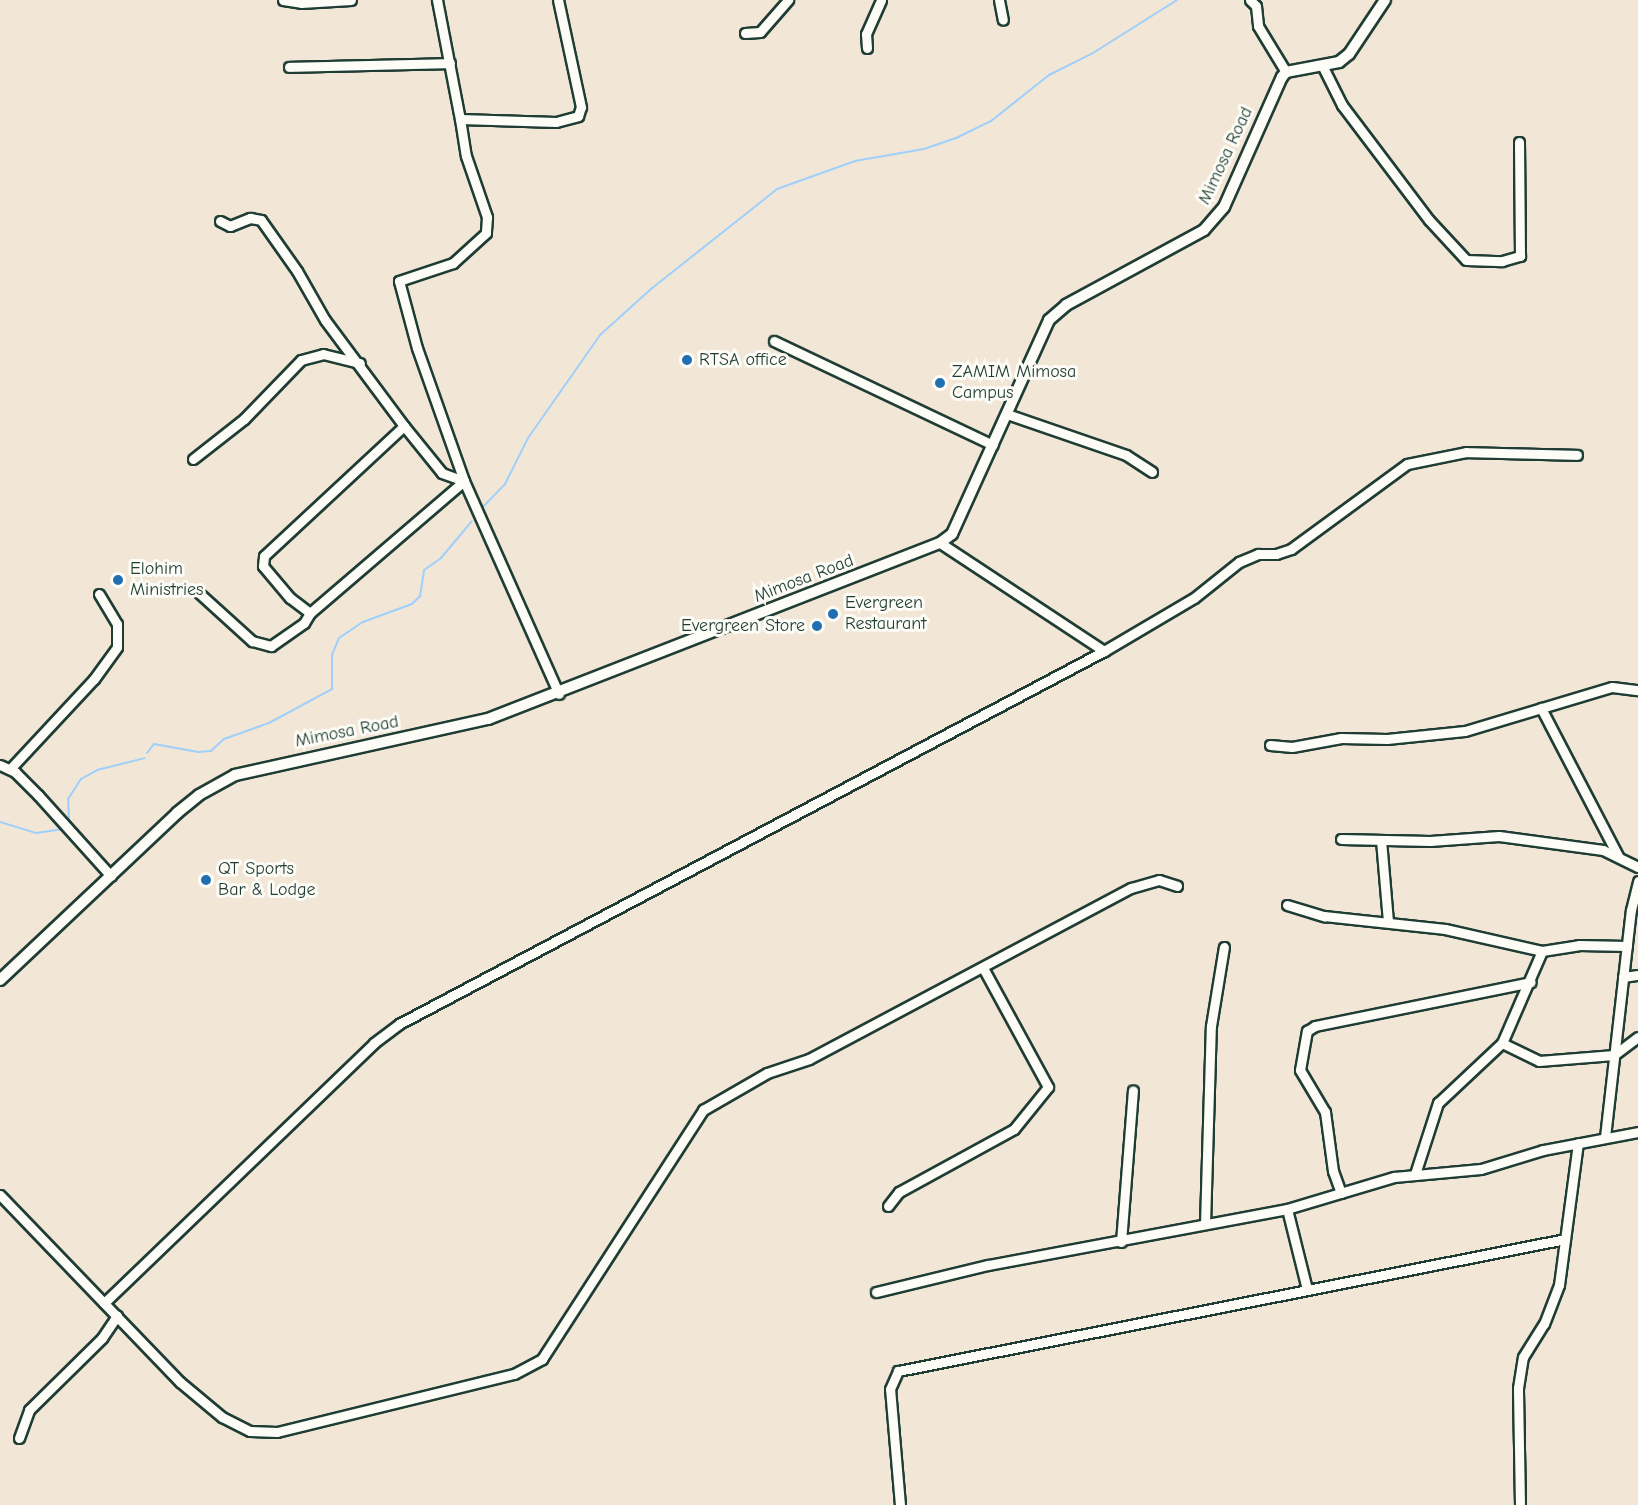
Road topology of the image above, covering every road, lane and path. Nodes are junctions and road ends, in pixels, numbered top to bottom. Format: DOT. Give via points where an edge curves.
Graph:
graph roads {
  1 [pos="283,0"];
  2 [pos="351,0"];
  3 [pos="437,0"];
  4 [pos="558,0"];
  5 [pos="788,0"];
  6 [pos="881,0"];
  7 [pos="999,0"];
  8 [pos="1250,0"];
  9 [pos="1385,0"];
  10 [pos="1003,20"];
  11 [pos="745,33"];
  12 [pos="867,48"];
  13 [pos="450,63"];
  14 [pos="1322,65"];
  15 [pos="289,67"];
  16 [pos="1286,72"];
  17 [pos="460,119"];
  18 [pos="1519,142"];
  19 [pos="220,221"];
  20 [pos="774,341"];
  21 [pos="360,363"];
  22 [pos="1007,414"];
  23 [pos="404,426"];
  24 [pos="993,446"];
  25 [pos="1577,455"];
  26 [pos="193,459"];
  27 [pos="1152,472"];
  28 [pos="464,481"];
  29 [pos="940,543"];
  30 [pos="199,593"];
  31 [pos="99,594"];
  32 [pos="310,613"];
  33 [pos="1104,651"];
  34 [pos="1638,690"];
  35 [pos="559,694"];
  36 [pos="1541,708"];
  37 [pos="1270,745"];
  38 [pos="0,765"];
  39 [pos="10,769"];
  40 [pos="1341,839"];
  41 [pos="1381,840"];
  42 [pos="1618,856"];
  43 [pos="1638,867"];
  44 [pos="111,876"];
  45 [pos="1638,881"];
  46 [pos="1177,886"];
  47 [pos="1287,905"];
  48 [pos="1388,922"];
  49 [pos="1627,946"];
  50 [pos="1224,947"];
  51 [pos="1542,951"];
  52 [pos="983,968"];
  53 [pos="1638,975"];
  54 [pos="1623,976"];
  55 [pos="0,980"];
  56 [pos="1531,982"];
  57 [pos="1638,1037"];
  58 [pos="1502,1043"];
  59 [pos="1614,1055"];
  60 [pos="1133,1090"];
  61 [pos="1638,1132"];
  62 [pos="1605,1137"];
  63 [pos="1578,1143"];
  64 [pos="1415,1174"];
  65 [pos="1341,1193"];
  66 [pos="0,1195"];
  67 [pos="888,1206"];
  68 [pos="1287,1209"];
  69 [pos="1205,1224"];
  70 [pos="1565,1239"];
  71 [pos="1121,1242"];
  72 [pos="1307,1289"];
  73 [pos="876,1292"];
  74 [pos="104,1303"];
  75 [pos="117,1316"];
  76 [pos="19,1438"];
  77 [pos="900,1505"];
  78 [pos="1520,1505"];
  1 -- 2 [label="street"];
  3 -- 13 [label="street"];
  4 -- 17 [label="street" via="581,107 578,116 556,122"];
  5 -- 11 [label="street" via="760,32"];
  6 -- 12 [label="street" via="866,34"];
  7 -- 10 [label="street"];
  8 -- 16 [label="street" via="1256,6 1257,26"];
  9 -- 14 [label="street" via="1349,54 1339,62"];
  13 -- 15 [label="street"];
  13 -- 17 [label="street"];
  14 -- 16 [label="street"];
  14 -- 18 [label="street" via="1342,105 1429,220 1466,260 1502,261 1520,256"];
  16 -- 22 [label="street, Mimosa Road" via="1275,87 1231,192 1215,220 1194,238 1066,305 1049,320"];
  17 -- 28 [label="street" via="466,156 487,217 486,233 453,263 399,281 417,348"];
  19 -- 21 [label="street" via="230,226 249,219 261,220 325,320"];
  20 -- 24 [label="street"];
  21 -- 23 [label="street"];
  21 -- 26 [label="street" via="323,354 301,360 244,419"];
  22 -- 24 [label="street, Mimosa Road"];
  22 -- 27 [label="street" via="1126,455"];
  23 -- 28 [label="street" via="442,473"];
  23 -- 32 [label="street" via="264,556 264,566 290,598"];
  24 -- 29 [label="street, Mimosa Road" via="952,534"];
  25 -- 33 [label="street" via="1466,452 1407,464 1291,549 1258,554 1239,562 1194,598"];
  28 -- 32 [label="street"];
  28 -- 35 [label="street"];
  29 -- 33 [label="street"];
  29 -- 35 [label="street, Mimosa Road"];
  30 -- 32 [label="street" via="260,645 271,646 304,623"];
  31 -- 39 [label="street" via="117,624 117,648 94,679"];
  33 -- 74 [label="street" via="399,1024 374,1043"];
  34 -- 36 [label="street" via="1612,687"];
  35 -- 44 [label="street, Mimosa Road" via="462,727 286,760 235,775 199,795"];
  36 -- 37 [label="street" via="1474,729 1436,735 1341,738 1292,747"];
  36 -- 42 [label="street"];
  38 -- 39 [label="street"];
  39 -- 44 [label="street"];
  40 -- 41 [label="street"];
  41 -- 42 [label="street" via="1430,841 1491,835"];
  41 -- 48 [label="street"];
  42 -- 43 [label="street"];
  44 -- 55 [label="street, Mimosa Road"];
  45 -- 49 [label="street"];
  46 -- 52 [label="street" via="1158,880 1131,888"];
  47 -- 48 [label="street" via="1324,916"];
  48 -- 51 [label="street" via="1450,930 1506,946"];
  49 -- 51 [label="street" via="1579,945"];
  49 -- 54 [label="street"];
  50 -- 69 [label="street" via="1211,1026"];
  51 -- 56 [label="street"];
  52 -- 67 [label="street" via="1048,1087 1014,1129 899,1192"];
  52 -- 75 [label="street" via="809,1059 767,1073 703,1110 542,1359 525,1370 263,1434 222,1417 202,1402"];
  53 -- 54 [label="street"];
  54 -- 59 [label="street"];
  56 -- 58 [label="street"];
  56 -- 65 [label="street" via="1315,1026 1307,1031 1300,1070 1325,1112 1333,1171"];
  57 -- 59 [label="street"];
  58 -- 59 [label="street" via="1539,1061"];
  58 -- 64 [label="street" via="1438,1103"];
  59 -- 62 [label="street"];
  60 -- 71 [label="street"];
  61 -- 62 [label="street"];
  62 -- 63 [label="street"];
  63 -- 64 [label="street" via="1481,1169"];
  63 -- 70 [label="street"];
  64 -- 65 [label="street"];
  65 -- 68 [label="street"];
  66 -- 74 [label="street"];
  68 -- 69 [label="street"];
  68 -- 72 [label="street"];
  69 -- 71 [label="street"];
  70 -- 72 [label="street"];
  70 -- 78 [label="street" via="1559,1284 1544,1324 1523,1357 1518,1388"];
  71 -- 73 [label="street" via="988,1265"];
  72 -- 77 [label="street" via="898,1371 890,1389"];
  74 -- 75 [label="street"];
  75 -- 76 [label="street" via="102,1338 29,1410"];
}
